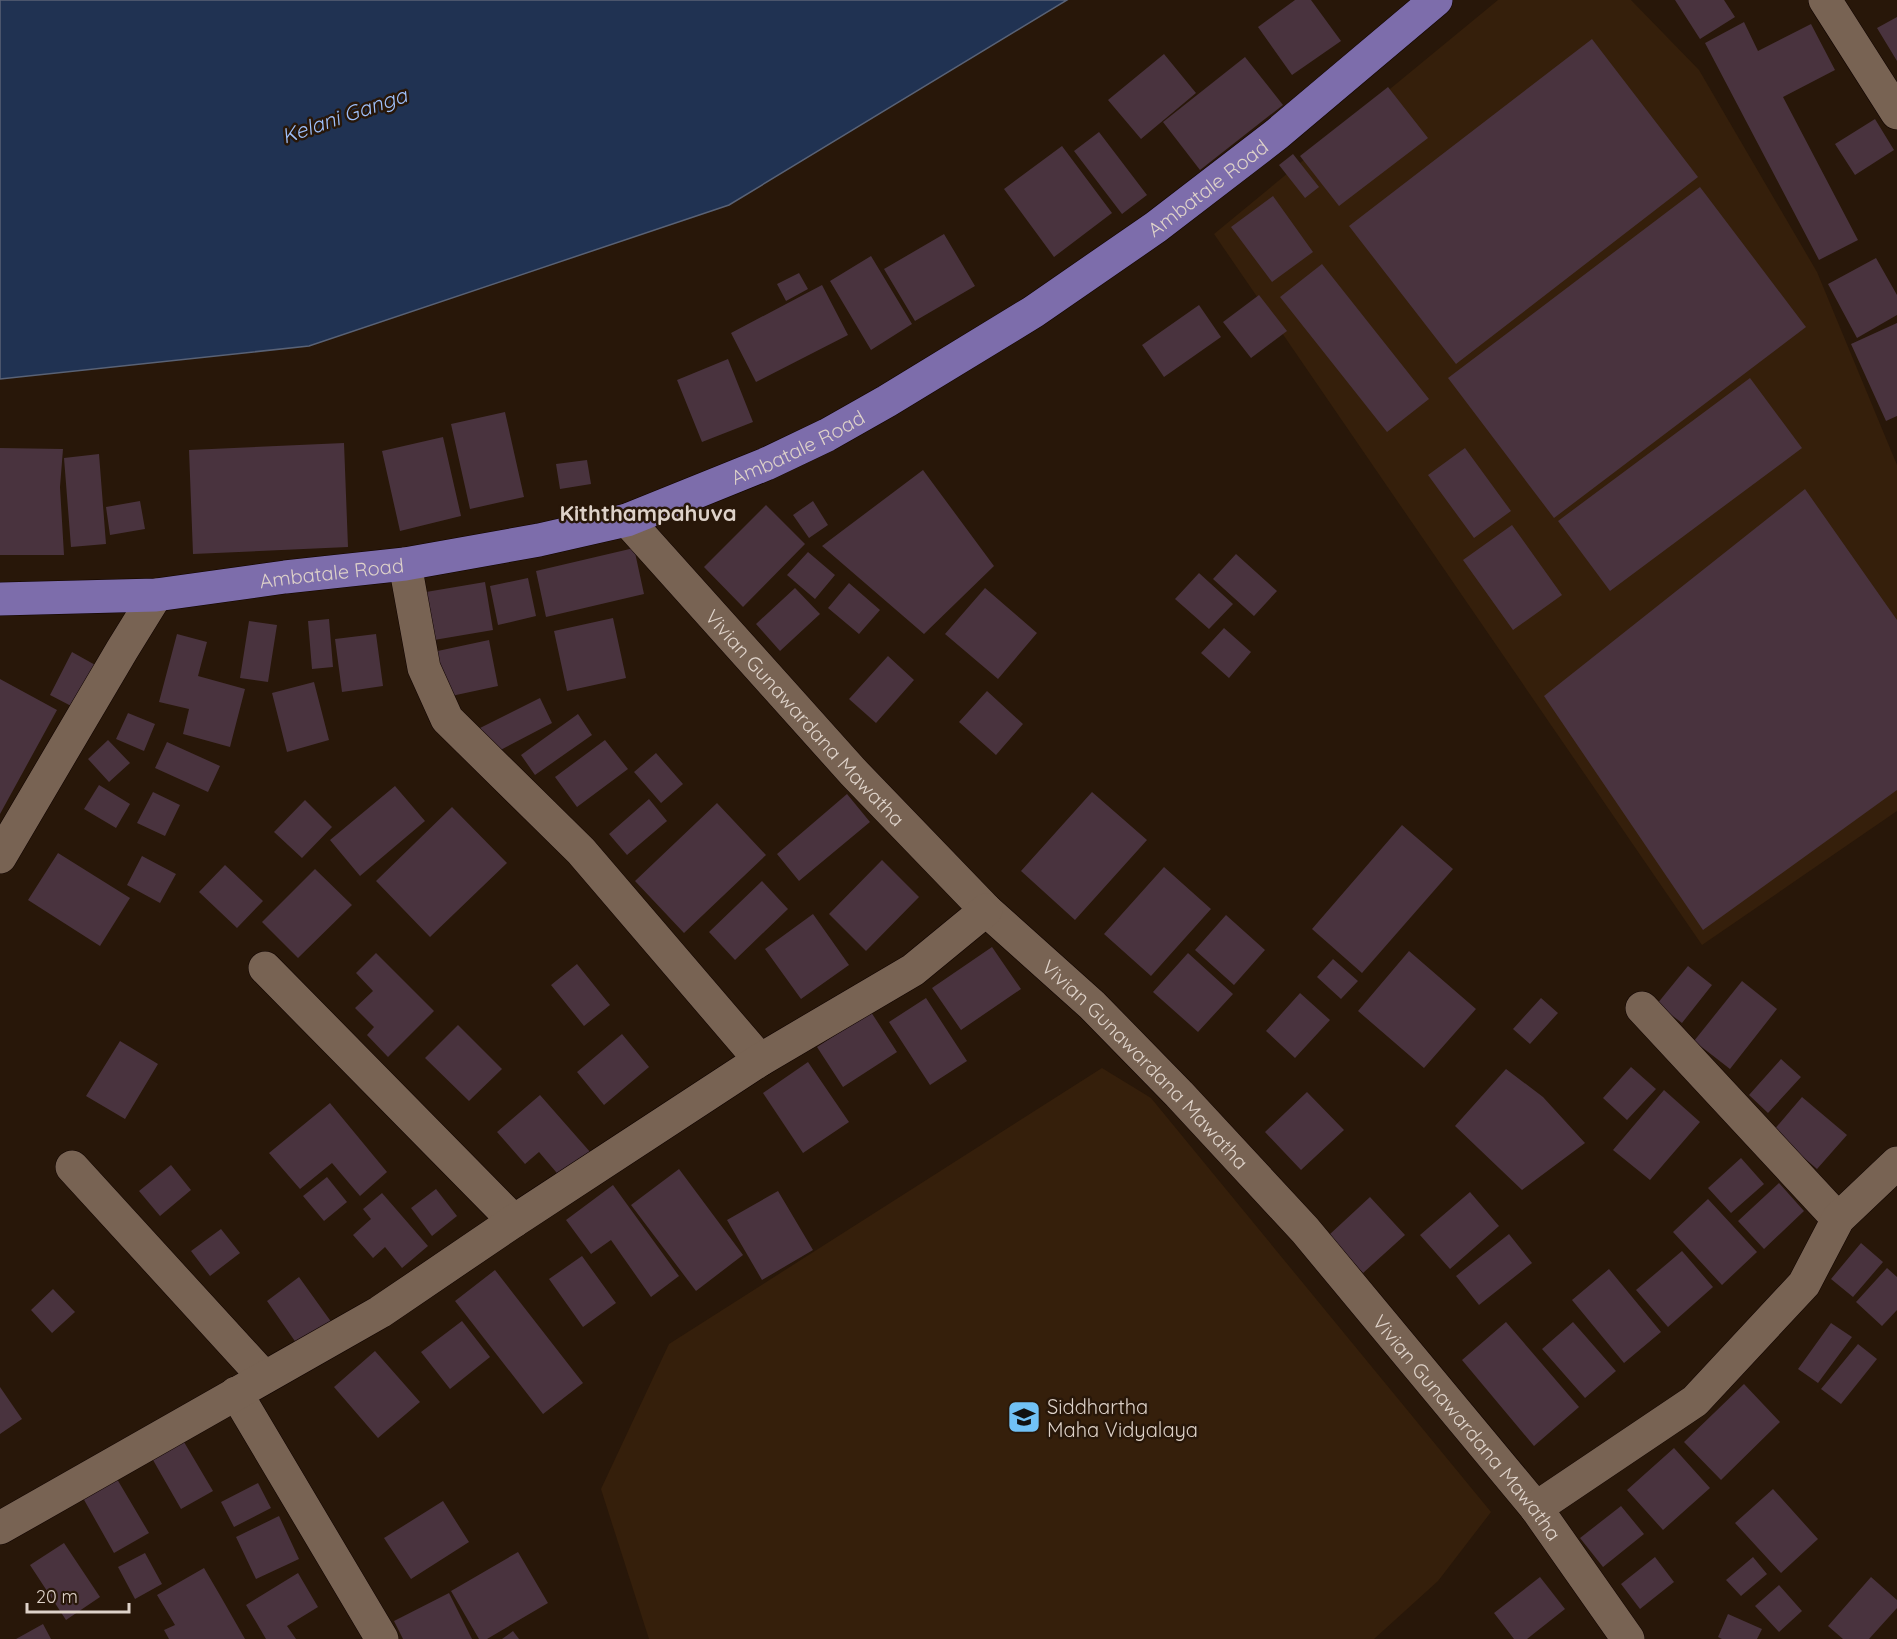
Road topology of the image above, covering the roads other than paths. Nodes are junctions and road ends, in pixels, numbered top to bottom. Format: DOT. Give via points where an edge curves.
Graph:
graph roads {
  1 [pos="1436,0"];
  2 [pos="1825,0"];
  3 [pos="1897,113"];
  4 [pos="627,520"];
  5 [pos="405,564"];
  6 [pos="156,595"];
  7 [pos="0,599"];
  8 [pos="0,857"];
  9 [pos="986,910"];
  10 [pos="266,968"];
  11 [pos="1642,1008"];
  12 [pos="760,1060"];
  13 [pos="1897,1163"];
  14 [pos="72,1167"];
  15 [pos="1838,1219"];
  16 [pos="514,1221"];
  17 [pos="264,1377"];
  18 [pos="236,1394"];
  19 [pos="1536,1508"];
  20 [pos="0,1528"];
  21 [pos="382,1639"];
  22 [pos="1628,1639"];
  1 -- 4 [label="main road, Ambatale Road" via="1268,141 1156,227 1033,312 827,435"];
  2 -- 3 [label="street"];
  4 -- 5 [label="main road, Ambatale Road"];
  4 -- 9 [label="street, Vivian Gunawardana Mawatha" via="853,772"];
  5 -- 6 [label="main road, Ambatale Road"];
  5 -- 12 [label="street" via="424,668 447,719 581,851"];
  6 -- 7 [label="main road, Ambatale Road"];
  6 -- 8 [label="street"];
  9 -- 12 [label="street" via="913,970"];
  9 -- 19 [label="street, Vivian Gunawardana Mawatha" via="1092,1005 1305,1230"];
  10 -- 16 [label="street"];
  11 -- 15 [label="street"];
  12 -- 16 [label="street"];
  13 -- 15 [label="street"];
  14 -- 17 [label="street"];
  15 -- 19 [label="street" via="1804,1284 1695,1401"];
  16 -- 17 [label="street" via="380,1312"];
  17 -- 18 [label="street"];
  18 -- 20 [label="street"];
  18 -- 21 [label="street"];
  19 -- 22 [label="street, Vivian Gunawardana Mawatha"];
}
